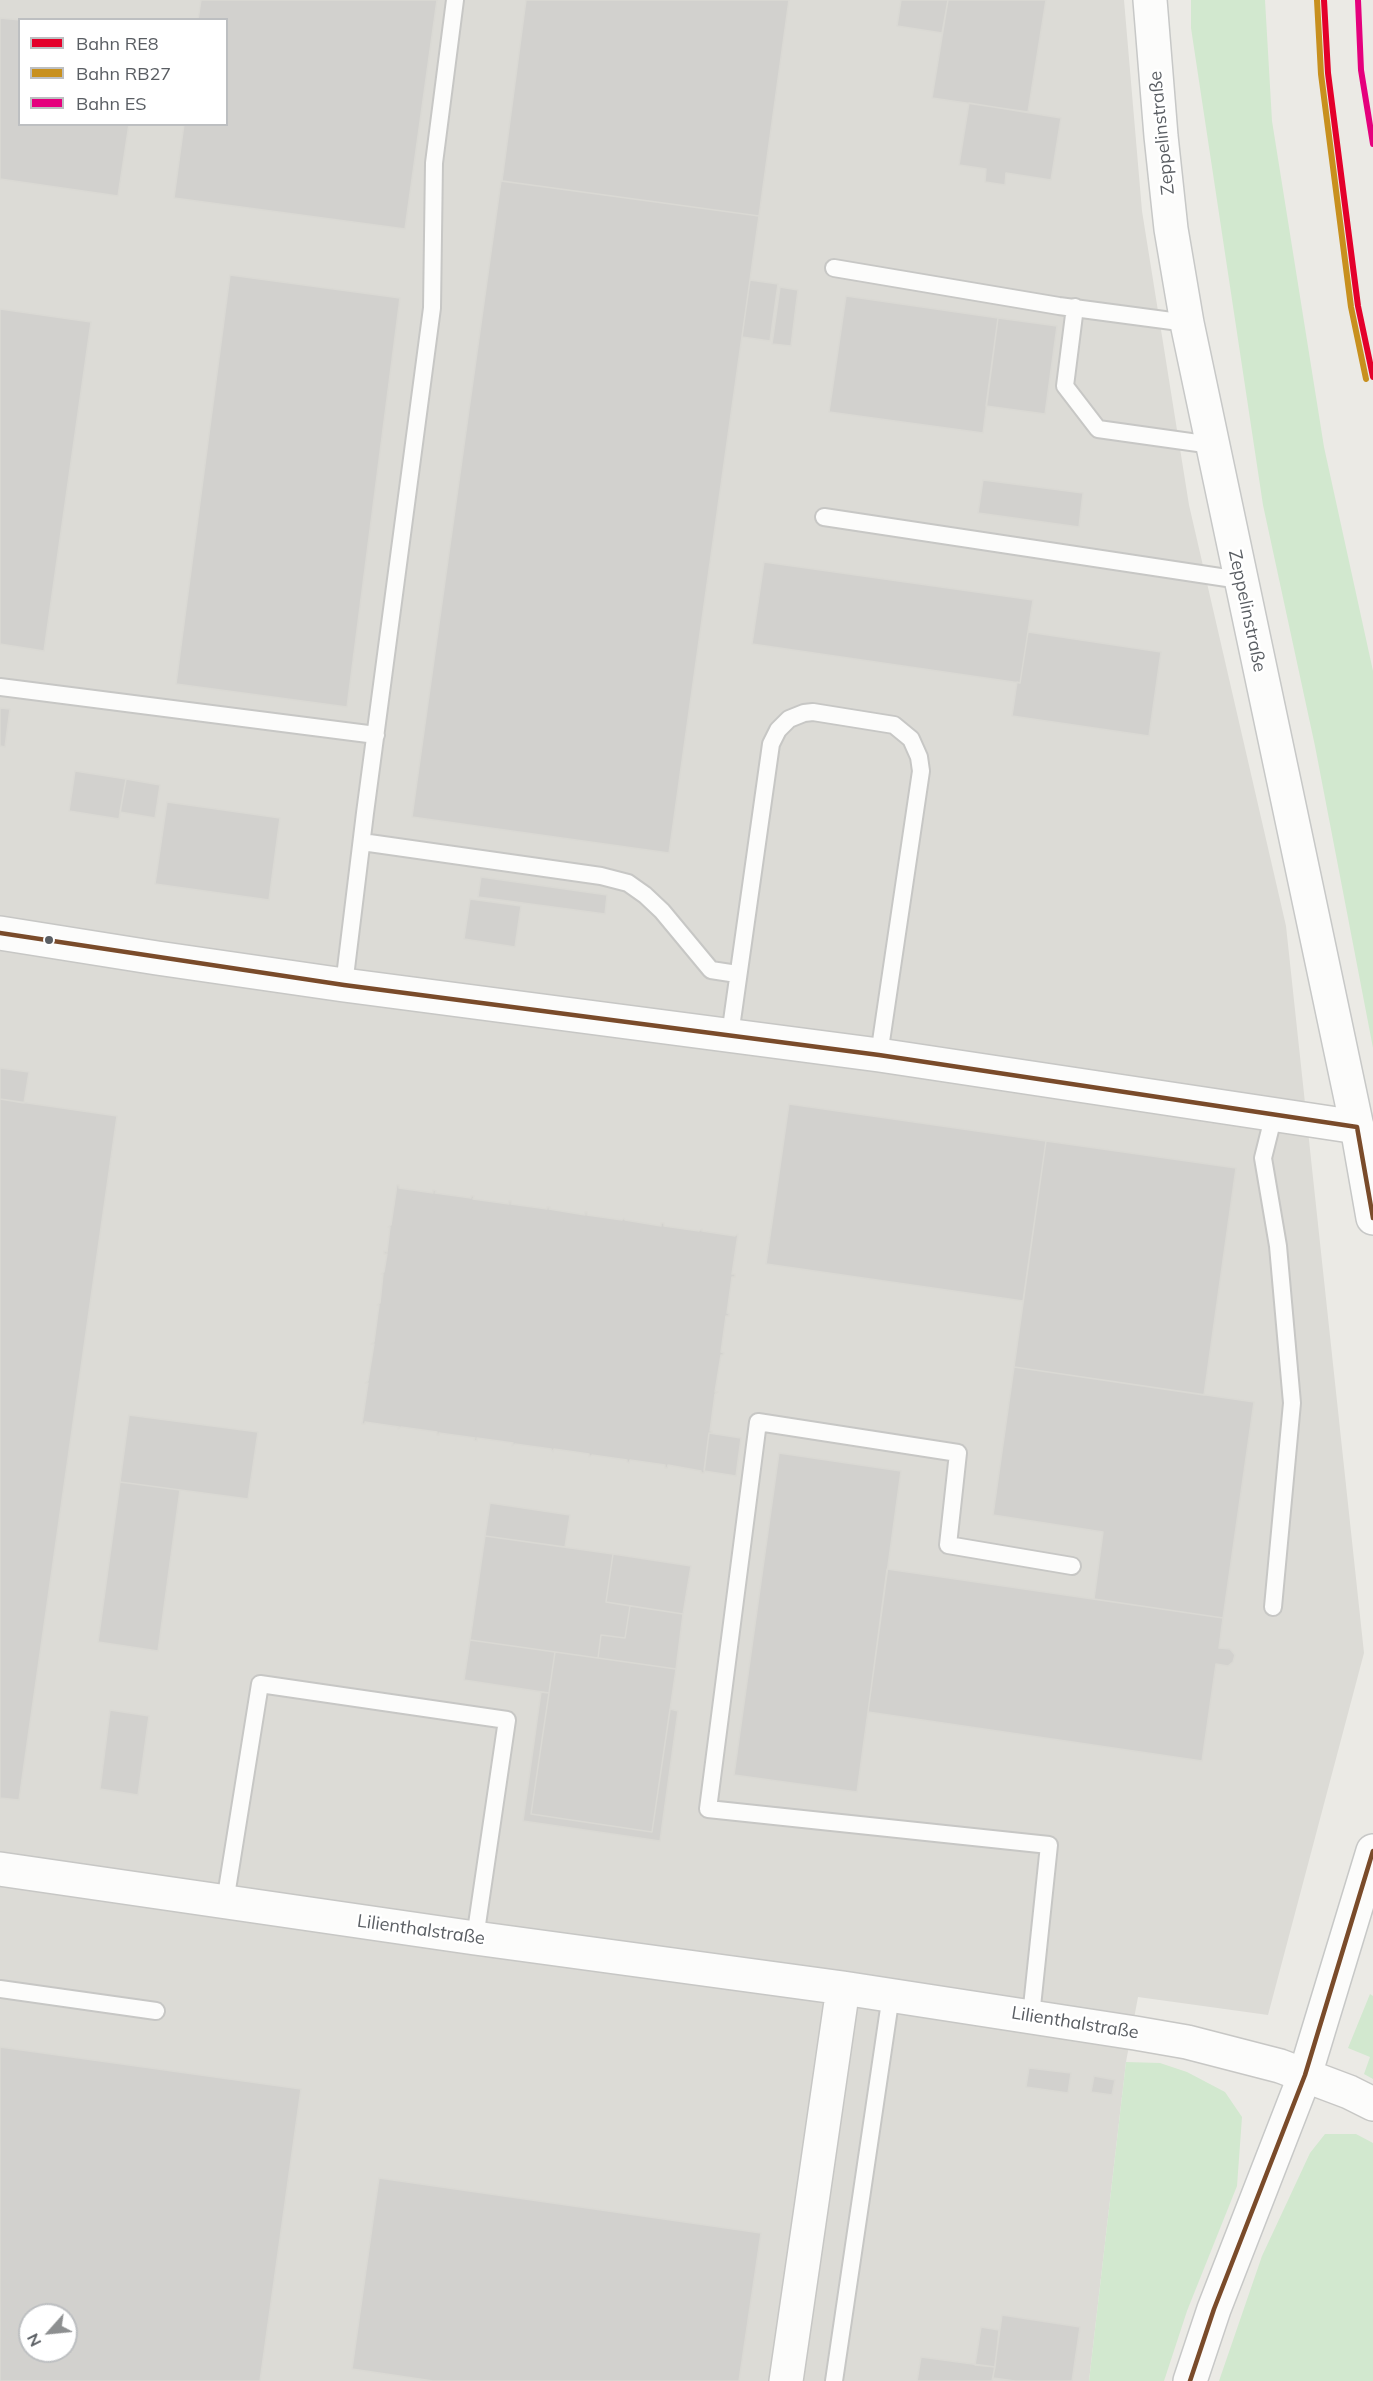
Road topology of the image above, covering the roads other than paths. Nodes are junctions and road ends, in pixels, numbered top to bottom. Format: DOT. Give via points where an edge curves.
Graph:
graph roads {
  1 [pos="455,0"];
  2 [pos="1150,0"];
  3 [pos="834,268"];
  4 [pos="1075,308"];
  5 [pos="1186,323"];
  6 [pos="1212,445"];
  7 [pos="824,517"];
  8 [pos="1240,580"];
  9 [pos="0,687"];
  10 [pos="376,735"];
  11 [pos="362,842"];
  12 [pos="0,933"];
  13 [pos="737,974"];
  14 [pos="344,985"];
  15 [pos="730,1035"];
  16 [pos="879,1055"];
  17 [pos="1274,1114"];
  18 [pos="1357,1127"];
  19 [pos="1373,1218"];
  20 [pos="1072,1566"];
  21 [pos="1273,1607"];
  22 [pos="1373,1851"];
  23 [pos="0,1869"];
  24 [pos="225,1902"];
  25 [pos="476,1938"];
  26 [pos="843,1988"];
  27 [pos="0,1989"];
  28 [pos="891,1995"];
  29 [pos="156,2011"];
  30 [pos="1031,2016"];
  31 [pos="1305,2075"];
  32 [pos="1373,2104"];
  33 [pos="786,2381"];
  34 [pos="834,2381"];
  35 [pos="1190,2381"];
  1 -- 10 [label="lane" via="434,163 432,308"];
  2 -- 5 [label="street, Zeppelinstraße" via="1171,229"];
  3 -- 4 [label="lane"];
  4 -- 5 [label="lane"];
  4 -- 6 [label="lane" via="1065,386 1098,429"];
  5 -- 6 [label="street, Zeppelinstraße"];
  6 -- 8 [label="street, Zeppelinstraße"];
  7 -- 8 [label="lane"];
  8 -- 18 [label="street, Zeppelinstraße"];
  9 -- 10 [label="lane"];
  10 -- 11 [label="lane"];
  11 -- 13 [label="lane" via="628,883 662,911 711,970"];
  11 -- 14 [label="lane"];
  12 -- 14 [label="street"];
  13 -- 15 [label="lane"];
  13 -- 16 [label="lane" via="770,750 778,730 796,716 813,712 897,726 914,744 921,771"];
  14 -- 15 [label="street"];
  15 -- 16 [label="street"];
  16 -- 17 [label="street"];
  17 -- 18 [label="street"];
  17 -- 21 [label="lane" via="1263,1158 1278,1246 1292,1403"];
  18 -- 19 [label="street, Zeppelinstraße"];
  20 -- 30 [label="lane" via="948,1545 958,1453 758,1422 708,1809 1049,1845"];
  22 -- 31 [label="street"];
  23 -- 24 [label="street, Lilienthalstraße"];
  24 -- 25 [label="street, Lilienthalstraße"];
  24 -- 25 [label="lane" via="260,1684 271,1685 507,1720"];
  25 -- 26 [label="street, Lilienthalstraße"];
  26 -- 28 [label="street, Lilienthalstraße"];
  26 -- 33 [label="street"];
  27 -- 29 [label="lane"];
  28 -- 30 [label="street, Lilienthalstraße"];
  28 -- 34 [label="lane"];
  30 -- 31 [label="street, Lilienthalstraße" via="1187,2042"];
  31 -- 32 [label="street, Lilienthalstraße"];
  31 -- 35 [label="street"];
}
